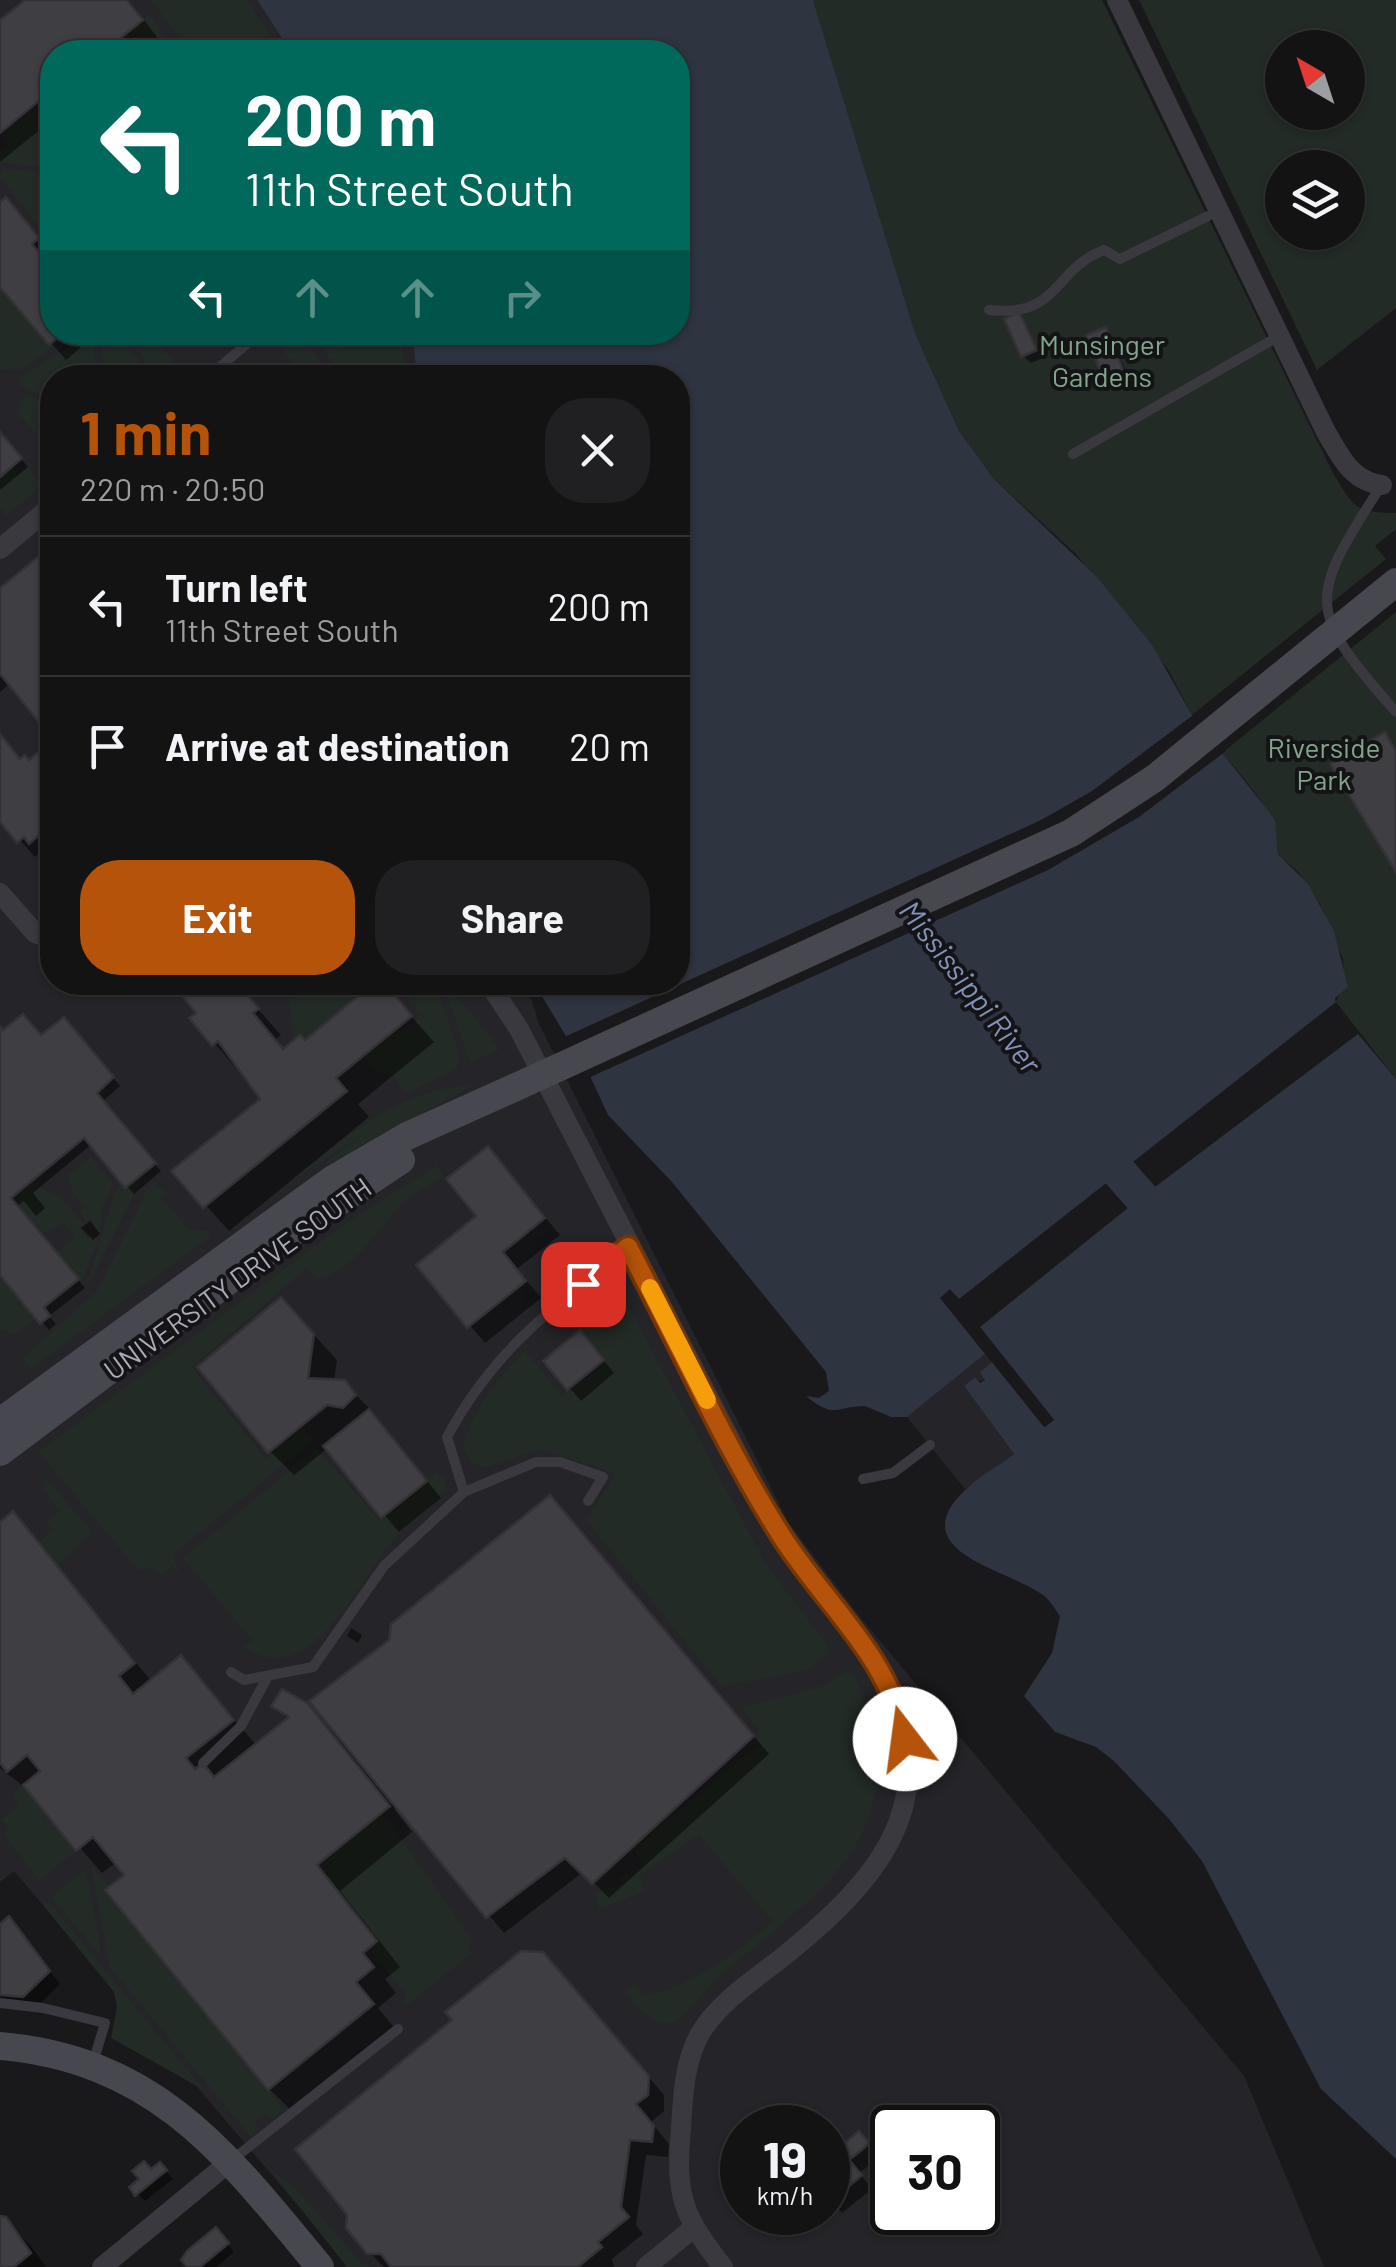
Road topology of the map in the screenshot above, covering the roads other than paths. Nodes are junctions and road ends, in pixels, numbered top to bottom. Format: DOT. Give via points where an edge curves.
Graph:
graph roads {
  1 [pos="1117,0"];
  2 [pos="1208,216"];
  3 [pos="989,310"];
  4 [pos="1279,336"];
  5 [pos="247,345"];
  6 [pos="223,365"];
  7 [pos="1073,454"];
  8 [pos="1382,485"];
  9 [pos="40,516"];
  10 [pos="0,549"];
  11 [pos="1396,582"];
  12 [pos="1396,712"];
  13 [pos="0,893"];
  14 [pos="40,933"];
  15 [pos="497,995"];
  16 [pos="476,1107"];
  17 [pos="628,1247"];
  18 [pos="0,1422"];
  19 [pos="930,1445"];
  20 [pos="0,1452"];
  21 [pos="862,1478"];
  22 [pos="464,1492"];
  23 [pos="588,1501"];
  24 [pos="230,1672"];
  25 [pos="267,1678"];
  26 [pos="203,1763"];
  27 [pos="0,2004"];
  28 [pos="398,2029"];
  29 [pos="0,2046"];
  30 [pos="92,2066"];
  31 [pos="232,2160"];
  32 [pos="692,2229"];
  33 [pos="102,2267"];
  34 [pos="320,2267"];
  35 [pos="646,2267"];
  36 [pos="723,2267"];
  1 -- 4 [label="street"];
  2 -- 3 [label="lane" via="1120,259 1104,250 1084,258 1054,295 1032,307"];
  4 -- 7 [label="lane"];
  4 -- 8 [label="street" via="1346,467 1364,483"];
  5 -- 6 [label="lane"];
  8 -- 12 [label="lane" via="1341,548 1327,577 1325,602 1337,638"];
  9 -- 10 [label="street"];
  11 -- 16 [label="street, UNIVERSITY DRIVE SOUTH, bridge" via="1156,778 1071,833"];
  13 -- 14 [label="street"];
  15 -- 17 [label="street"];
  16 -- 18 [label="street, UNIVERSITY DRIVE SOUTH" via="407,1136 282,1212"];
  16 -- 20 [label="street, UNIVERSITY DRIVE SOUTH" via="296,1230"];
  17 -- 22 [label="lane" via="522,1334 474,1386 447,1437"];
  17 -- 32 [label="street" via="774,1524 892,1692 906,1754 902,1808 864,1885 732,1998 700,2034 684,2085 678,2165 682,2208"];
  19 -- 21 [label="lane" via="893,1473"];
  22 -- 23 [label="lane" via="536,1462 560,1462 603,1476"];
  22 -- 25 [label="lane" via="384,1566 313,1666"];
  24 -- 25 [label="lane" via="244,1680"];
  25 -- 26 [label="lane" via="242,1726"];
  27 -- 30 [label="lane" via="105,2024"];
  28 -- 31 [label="lane"];
  29 -- 30 [label="street"];
  30 -- 31 [label="street" via="176,2111"];
  31 -- 33 [label="street"];
  31 -- 34 [label="street"];
  32 -- 35 [label="street"];
  32 -- 36 [label="street"];
}
